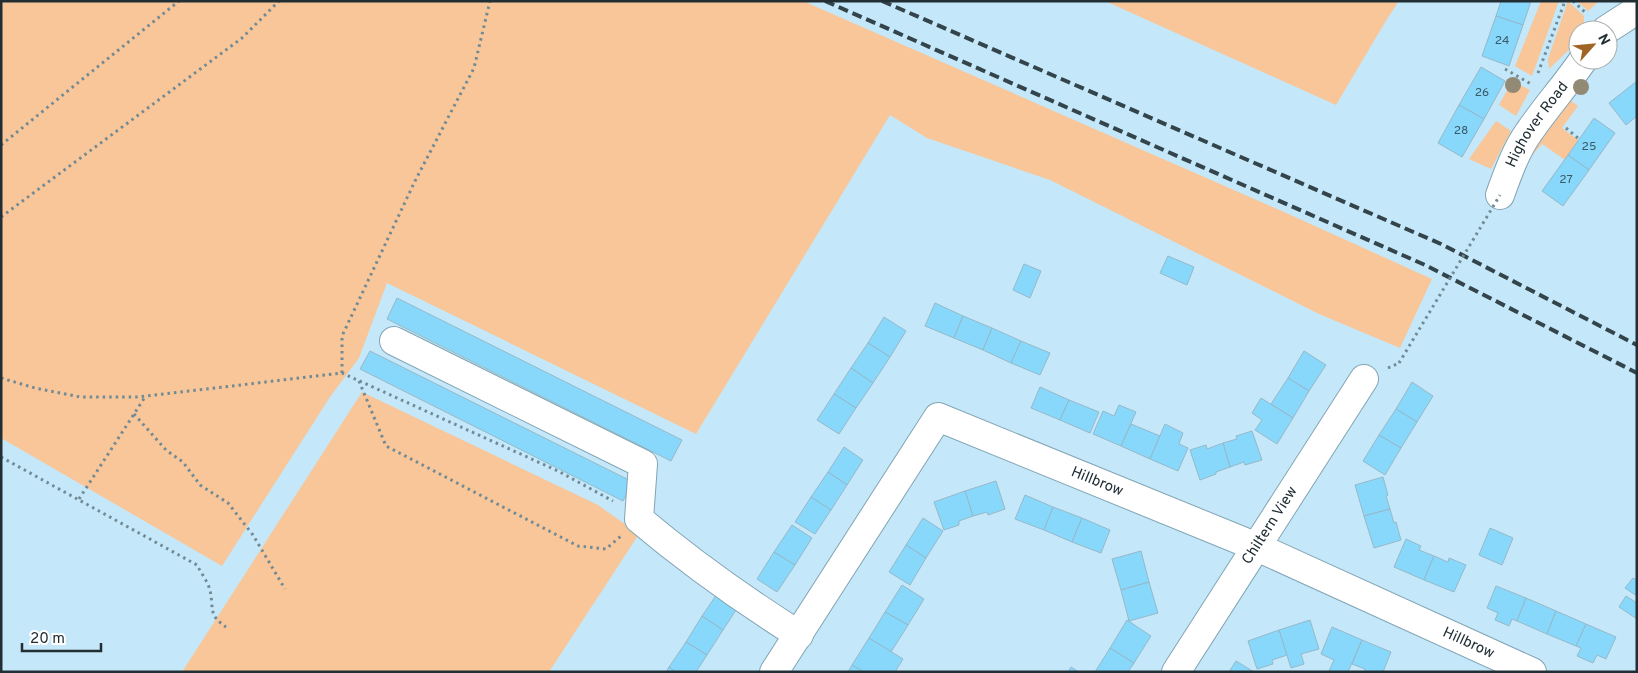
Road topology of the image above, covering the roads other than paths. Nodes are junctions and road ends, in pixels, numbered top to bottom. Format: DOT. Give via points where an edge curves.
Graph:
graph roads {
  1 [pos="1637,10"];
  2 [pos="1618,22"];
  3 [pos="1576,70"];
  4 [pos="1500,195"];
  5 [pos="394,341"];
  6 [pos="1364,379"];
  7 [pos="1257,547"];
  8 [pos="799,635"];
  9 [pos="774,672"];
  10 [pos="1176,672"];
  11 [pos="1532,672"];
  1 -- 2 [label="street"];
  3 -- 4 [label="street, Highover Road" via="1529,133"];
  5 -- 8 [label="street" via="643,464 639,519 680,554"];
  6 -- 7 [label="street, Chiltern View"];
  7 -- 8 [label="street, Hillbrow" via="938,417"];
  7 -- 10 [label="street, Chiltern View"];
  7 -- 11 [label="street, Hillbrow"];
  8 -- 9 [label="street, Hillbrow"];
}
